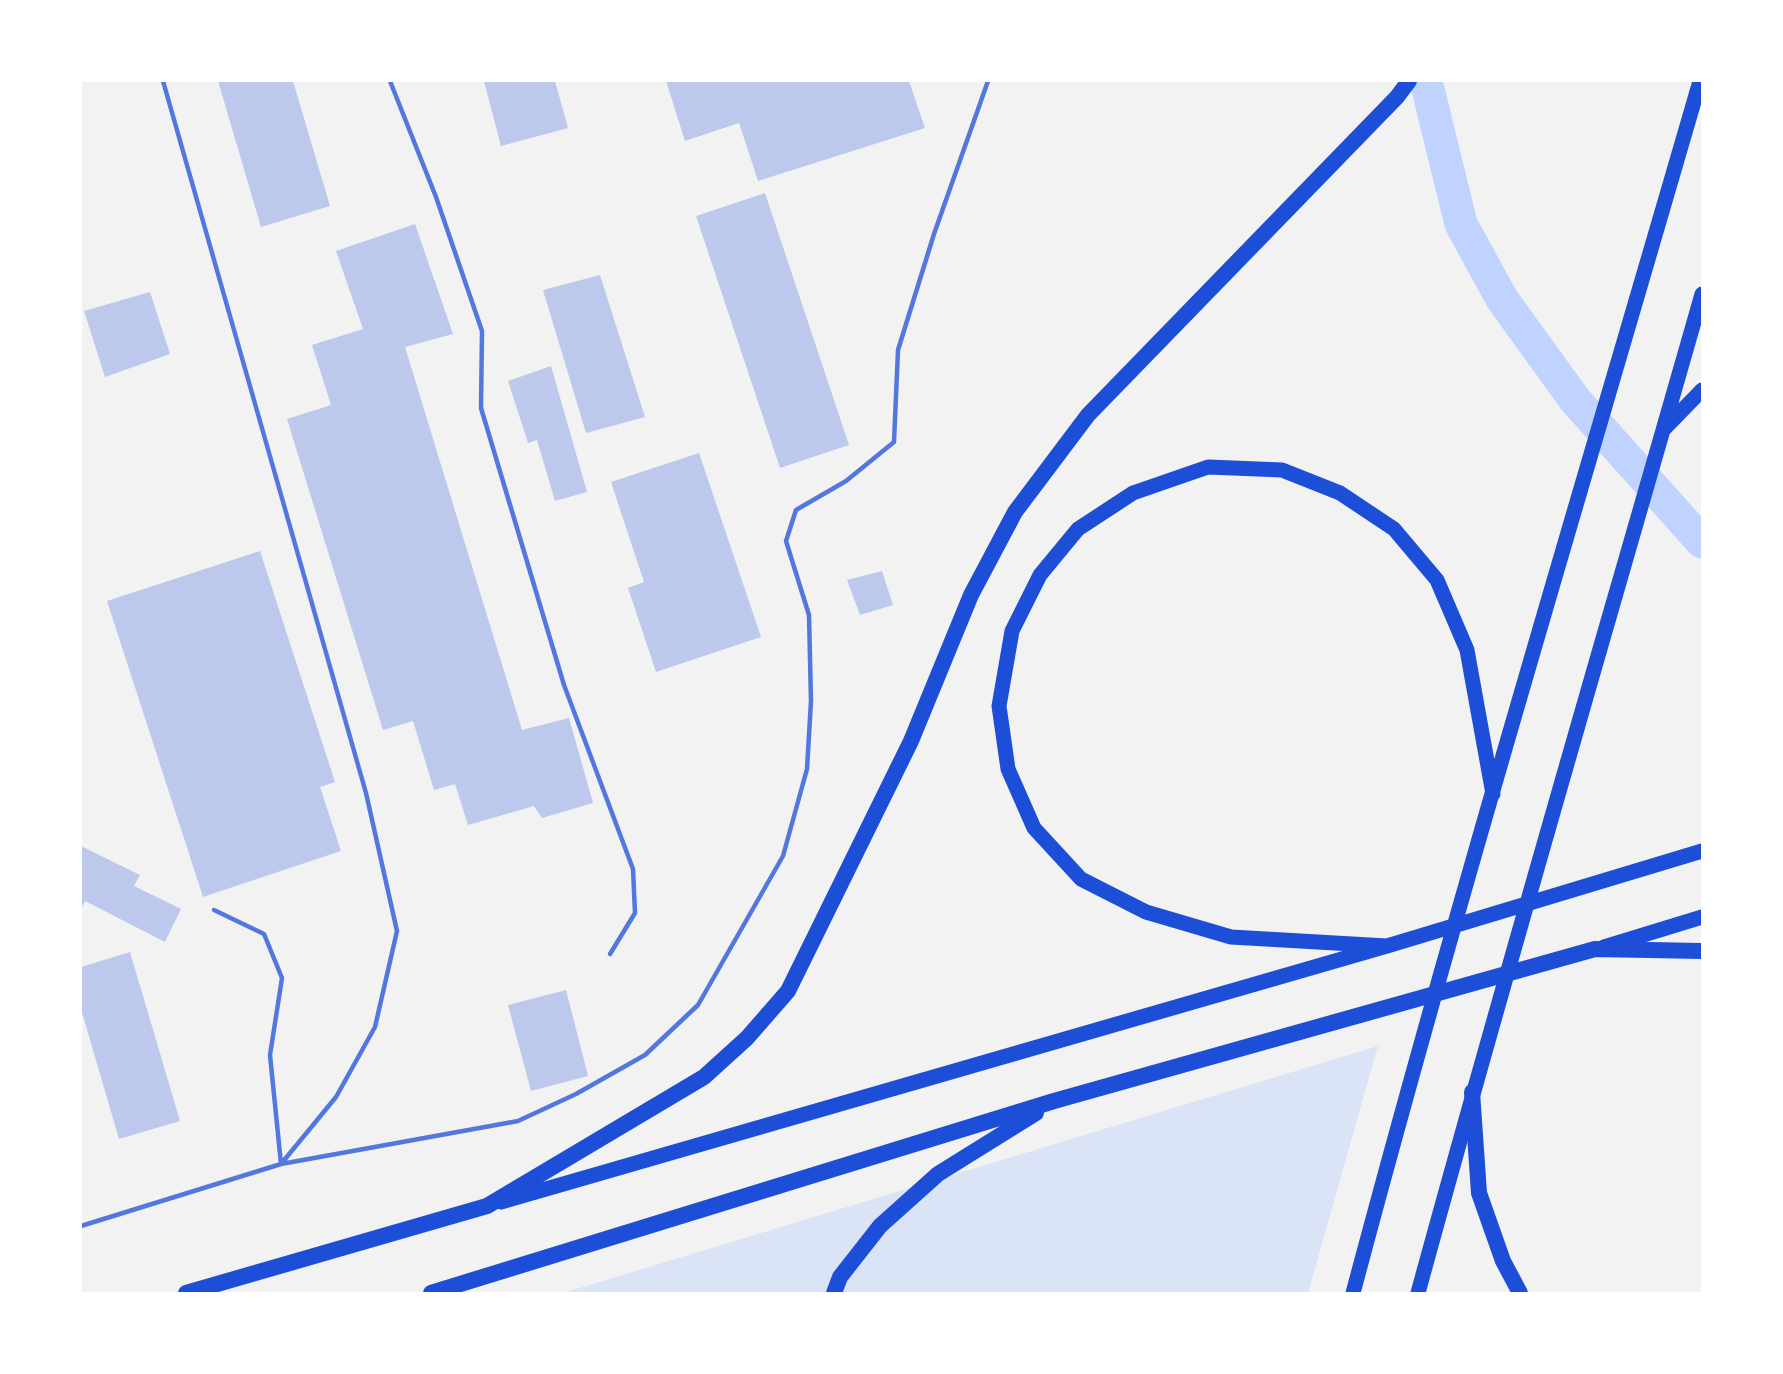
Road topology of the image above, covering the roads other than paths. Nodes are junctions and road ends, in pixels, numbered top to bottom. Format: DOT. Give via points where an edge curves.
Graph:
graph roads {
  1 [pos="163,81"];
  2 [pos="390,81"];
  3 [pos="988,81"];
  4 [pos="1409,81"];
  5 [pos="1700,81"];
  6 [pos="1702,294"];
  7 [pos="1702,390"];
  8 [pos="1663,430"];
  9 [pos="1492,794"];
  10 [pos="1702,852"];
  11 [pos="214,910"];
  12 [pos="1702,917"];
  13 [pos="1387,946"];
  14 [pos="1595,949"];
  15 [pos="1702,951"];
  16 [pos="610,954"];
  17 [pos="1472,1092"];
  18 [pos="1054,1101"];
  19 [pos="281,1164"];
  20 [pos="487,1206"];
  21 [pos="81,1226"];
  22 [pos="186,1293"];
  23 [pos="431,1293"];
  24 [pos="834,1293"];
  25 [pos="1353,1293"];
  26 [pos="1418,1293"];
  27 [pos="1520,1293"];
  1 -- 19 [label="lane" via="366,793 397,930 375,1027 336,1097"];
  2 -- 16 [label="lane" via="436,197 482,332 481,408 564,685 633,869 635,913"];
  3 -- 19 [label="lane" via="898,350 894,442 846,481 796,510 786,541 809,615 811,701 807,769 783,856 698,1005 645,1055 518,1121"];
  4 -- 20 [label="highway" via="1088,415 1015,512 970,596 911,741 788,991 747,1038 704,1077"];
  5 -- 9 [label="main road"];
  6 -- 8 [label="main road"];
  7 -- 8 [label="main road"];
  8 -- 17 [label="main road"];
  9 -- 13 [label="main road" via="1467,650 1437,580 1394,529 1340,493 1282,470 1208,467 1133,492 1078,529 1040,574 1012,631 999,706 1008,769 1034,828 1081,879 1146,912 1231,937"];
  9 -- 25 [label="main road"];
  10 -- 13 [label="main road"];
  11 -- 19 [label="lane" via="264,934 282,978 270,1055"];
  12 -- 14 [label="main road"];
  13 -- 20 [label="main road"];
  14 -- 15 [label="highway"];
  14 -- 18 [label="highway"];
  17 -- 26 [label="main road"];
  17 -- 27 [label="highway" via="1479,1193 1503,1261"];
  18 -- 23 [label="highway"];
  18 -- 24 [label="highway" via="939,1174 880,1226 840,1277"];
  19 -- 21 [label="lane"];
  20 -- 22 [label="highway"];
}
